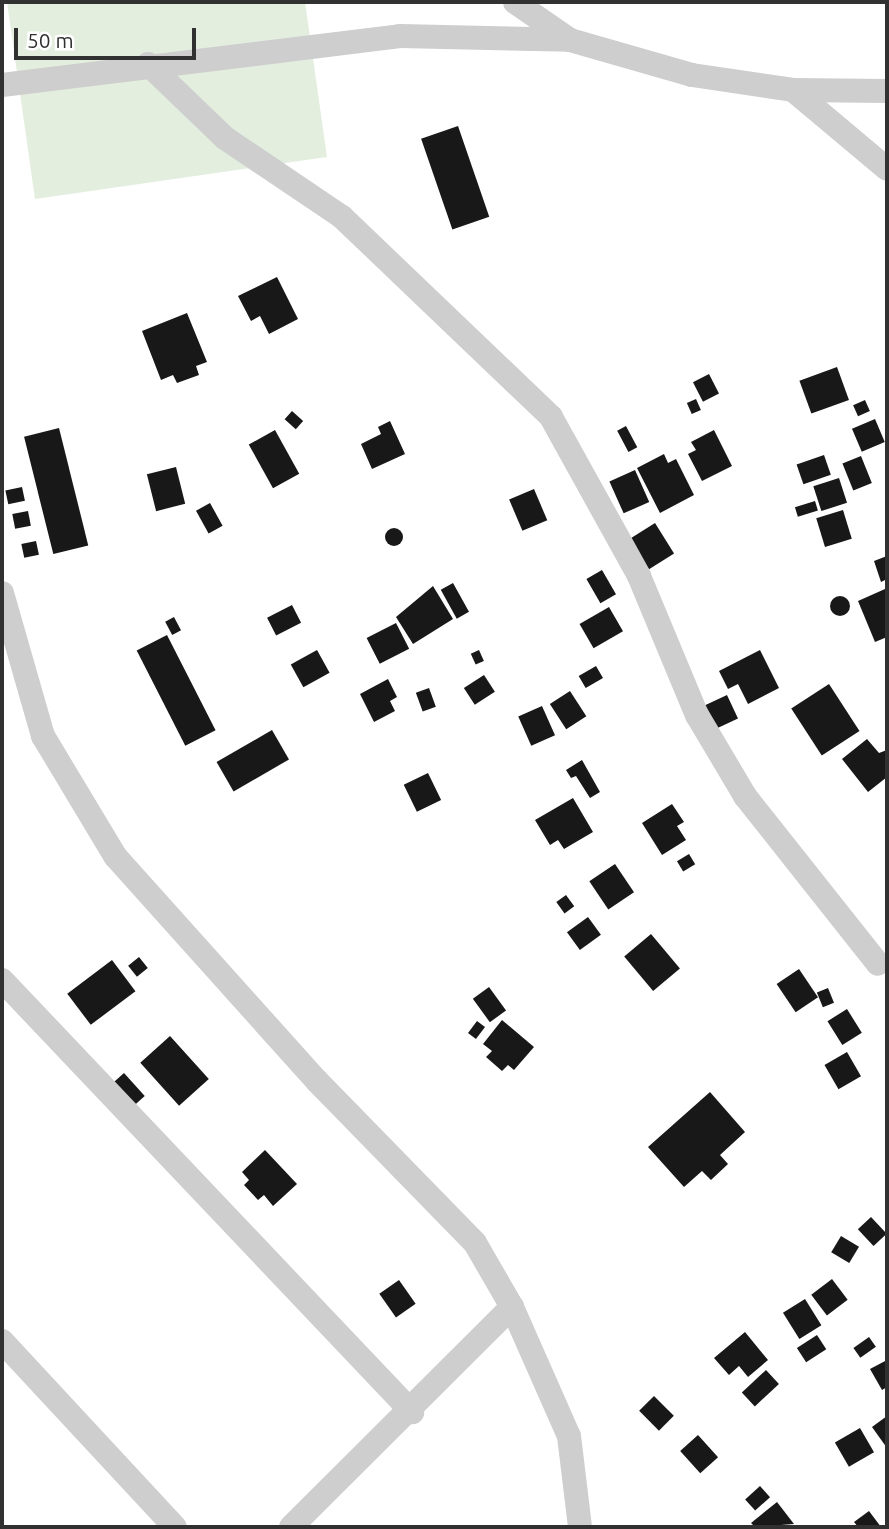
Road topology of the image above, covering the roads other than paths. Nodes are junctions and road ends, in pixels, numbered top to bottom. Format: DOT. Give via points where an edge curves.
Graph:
graph roads {
  1 [pos="515,2"];
  2 [pos="570,40"];
  3 [pos="148,64"];
  4 [pos="2,85"];
  5 [pos="793,90"];
  6 [pos="887,91"];
  7 [pos="887,169"];
  8 [pos="2,593"];
  9 [pos="878,964"];
  10 [pos="2,980"];
  11 [pos="512,1307"];
  12 [pos="2,1341"];
  13 [pos="412,1412"];
  14 [pos="175,1527"];
  15 [pos="292,1527"];
  16 [pos="580,1527"];
  1 -- 2 [label="street"];
  2 -- 3 [label="street" via="400,36"];
  2 -- 5 [label="street" via="692,75"];
  3 -- 4 [label="street"];
  3 -- 9 [label="street" via="225,138 342,217 551,417 639,576 668,656 745,796"];
  5 -- 6 [label="street"];
  5 -- 7 [label="street"];
  8 -- 11 [label="street" via="43,736 115,856 317,1081 475,1243"];
  10 -- 13 [label="street"];
  11 -- 13 [label="street"];
  11 -- 16 [label="street" via="569,1436"];
  12 -- 14 [label="street"];
  13 -- 15 [label="street"];
}
